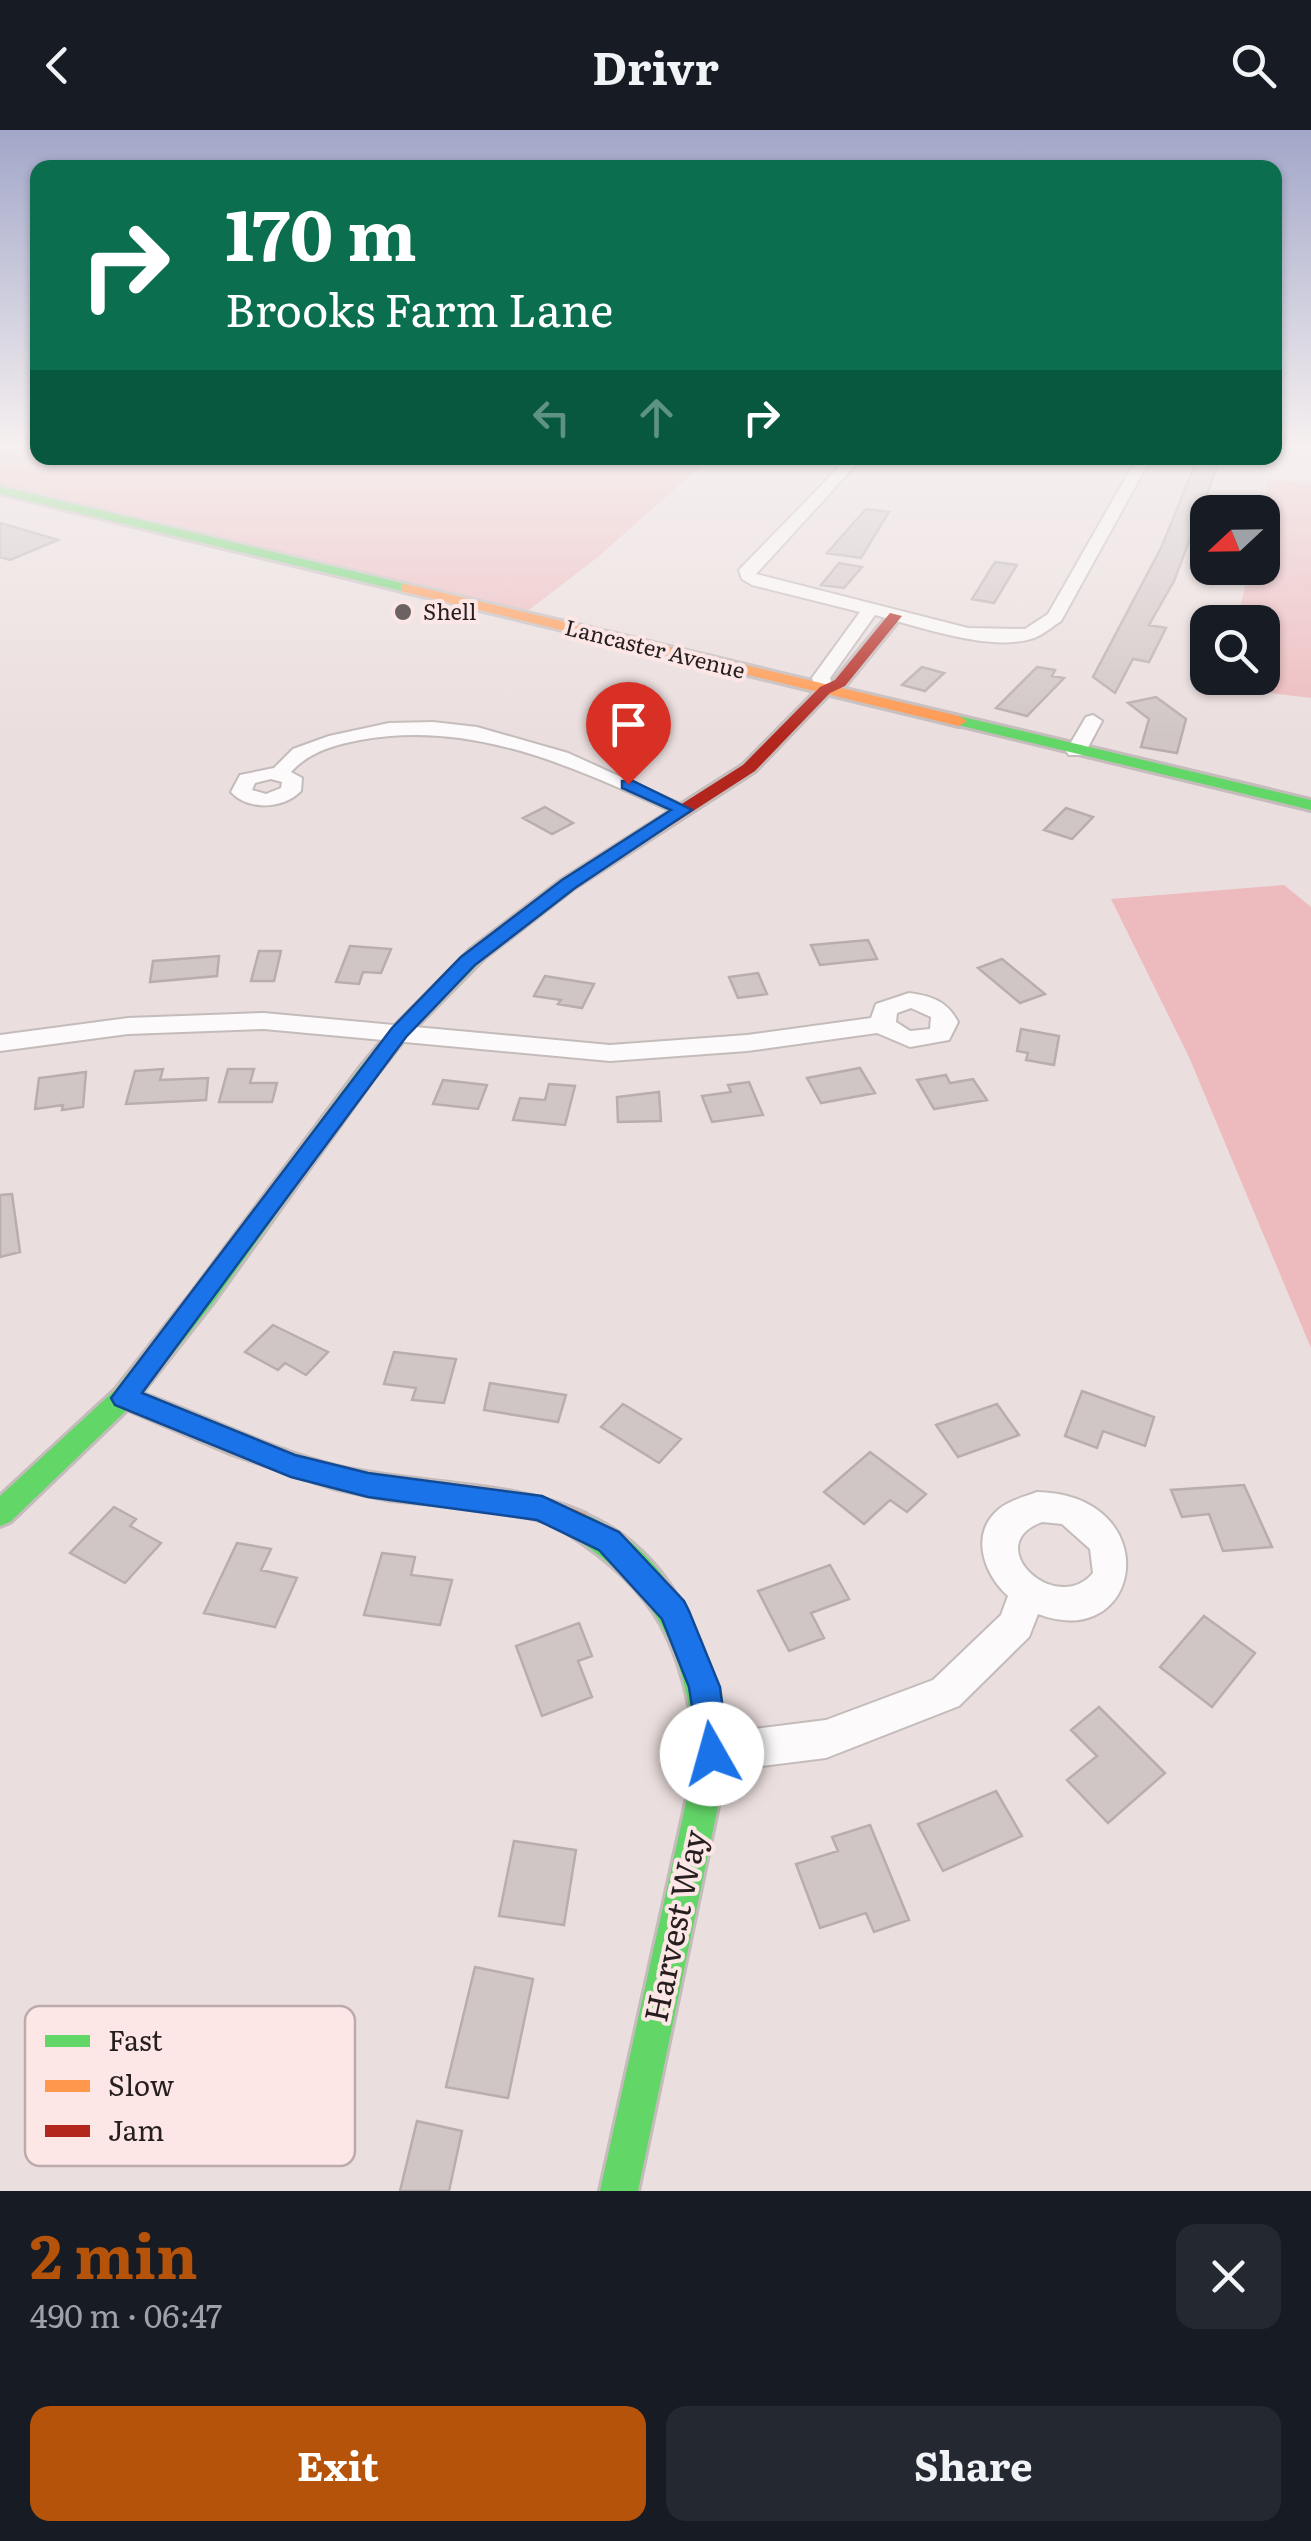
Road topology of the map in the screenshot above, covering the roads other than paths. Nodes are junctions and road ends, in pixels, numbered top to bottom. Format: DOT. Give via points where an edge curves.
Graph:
graph roads {
  1 [pos="219,543"];
  2 [pos="773,543"];
  3 [pos="1096,543"];
  4 [pos="870,610"];
  5 [pos="895,616"];
  6 [pos="825,690"];
  7 [pos="1093,721"];
  8 [pos="1076,750"];
  9 [pos="280,774"];
  10 [pos="1311,806"];
  11 [pos="684,810"];
  12 [pos="883,1024"];
  13 [pos="399,1032"];
  14 [pos="0,1043"];
  15 [pos="124,1398"];
  16 [pos="0,1514"];
  17 [pos="1028,1593"];
  18 [pos="712,1754"];
  19 [pos="619,2191"];
  1 -- 6 [label="street, Lancaster Avenue"];
  2 -- 4 [label="street" via="747,570 758,582"];
  3 -- 5 [label="street" via="1055,617 1030,634 968,632"];
  4 -- 5 [label="street"];
  4 -- 6 [label="street" via="821,678"];
  5 -- 6 [label="street" via="840,683"];
  6 -- 8 [label="street, Lancaster Avenue"];
  6 -- 11 [label="street" via="749,768"];
  7 -- 8 [label="street"];
  8 -- 10 [label="street, Lancaster Avenue"];
  9 -- 11 [label="street" via="312,746 364,732 453,730 529,744"];
  11 -- 13 [label="street" via="568,884 468,961"];
  12 -- 13 [label="street" via="665,1052"];
  13 -- 14 [label="street" via="264,1021 128,1026"];
  13 -- 15 [label="street"];
  15 -- 16 [label="street"];
  15 -- 18 [label="street, Harvest Way" via="291,1466 368,1485 542,1508 609,1541 674,1611 704,1687"];
  17 -- 18 [label="street" via="1016,1625 946,1693 826,1738"];
  18 -- 19 [label="street, Harvest Way"];
}
